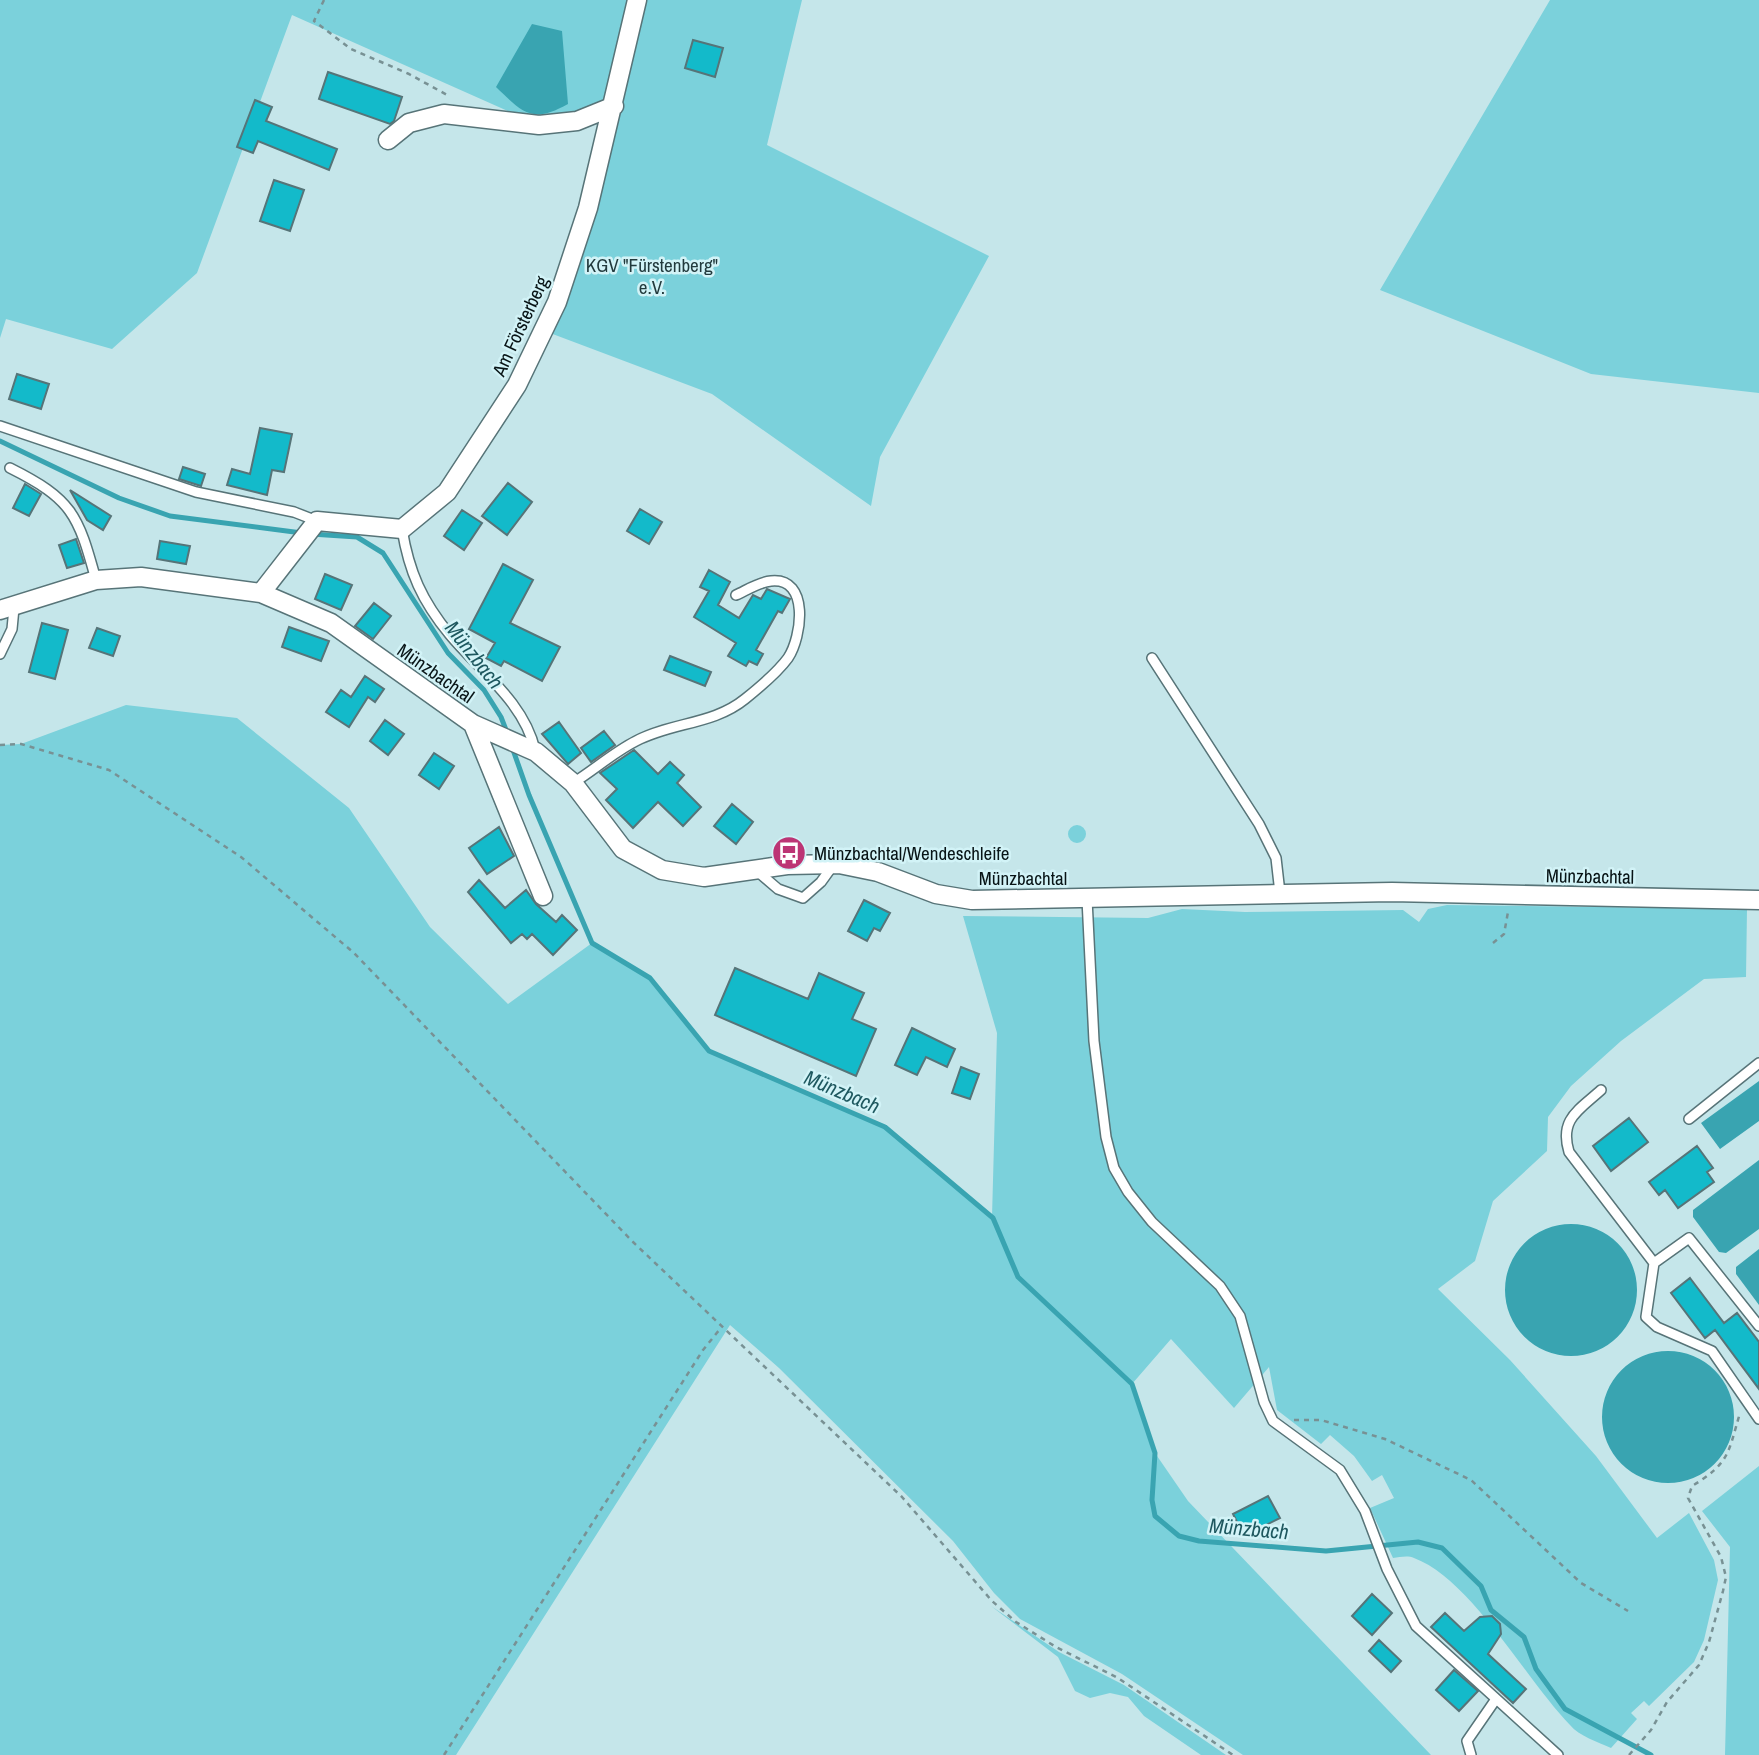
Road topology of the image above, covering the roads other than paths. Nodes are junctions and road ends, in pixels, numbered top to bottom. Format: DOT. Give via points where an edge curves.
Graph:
graph roads {
  1 [pos="637,0"];
  2 [pos="614,106"];
  3 [pos="388,140"];
  4 [pos="0,426"];
  5 [pos="10,468"];
  6 [pos="315,526"];
  7 [pos="402,529"];
  8 [pos="96,580"];
  9 [pos="261,593"];
  10 [pos="736,595"];
  11 [pos="7,609"];
  12 [pos="0,654"];
  13 [pos="1152,658"];
  14 [pos="473,724"];
  15 [pos="530,749"];
  16 [pos="573,783"];
  17 [pos="834,864"];
  18 [pos="756,869"];
  19 [pos="1280,893"];
  20 [pos="543,896"];
  21 [pos="1087,899"];
  22 [pos="1759,900"];
  23 [pos="1759,1063"];
  24 [pos="1601,1090"];
  25 [pos="1689,1119"];
  26 [pos="1654,1263"];
  27 [pos="1759,1326"];
  28 [pos="1759,1419"];
  29 [pos="1496,1699"];
  30 [pos="1471,1755"];
  31 [pos="1558,1755"];
  1 -- 2 [label="street, Am Försterberg"];
  2 -- 3 [label="street" via="577,121 539,125 444,114 409,123"];
  2 -- 7 [label="street, Am Försterberg" via="588,208 557,302 517,385 447,492"];
  4 -- 6 [label="lane" via="196,492 294,512"];
  5 -- 8 [label="lane" via="43,485 68,507 82,532"];
  6 -- 7 [label="street"];
  6 -- 9 [label="street"];
  7 -- 15 [label="lane" via="409,568 426,599 531,731"];
  8 -- 9 [label="street, Münzbachtal" via="141,577"];
  8 -- 11 [label="street, Münzbachtal"];
  9 -- 14 [label="street, Münzbachtal" via="331,623"];
  10 -- 16 [label="lane" via="771,581 789,584 795,591 798,629 788,657 725,713 636,741"];
  11 -- 12 [label="lane" via="12,629"];
  13 -- 19 [label="lane" via="1259,824 1276,858"];
  14 -- 15 [label="street, Münzbachtal"];
  14 -- 20 [label="street"];
  15 -- 16 [label="street, Münzbachtal"];
  16 -- 18 [label="street, Münzbachtal" via="623,849 662,870 704,877"];
  17 -- 18 [label="street, Münzbachtal"];
  17 -- 18 [label="lane" via="803,898 778,889"];
  17 -- 21 [label="street, Münzbachtal" via="972,900"];
  19 -- 21 [label="street, Münzbachtal"];
  19 -- 22 [label="street, Münzbachtal"];
  21 -- 29 [label="lane" via="1094,1041 1105,1137 1114,1168 1152,1223 1220,1286 1240,1316 1273,1421 1340,1470 1355,1492 1416,1626"];
  23 -- 25 [label="lane"];
  24 -- 26 [label="lane" via="1571,1118 1564,1135 1570,1152"];
  26 -- 27 [label="lane" via="1689,1238"];
  26 -- 28 [label="lane" via="1646,1317 1681,1340 1713,1351"];
  29 -- 30 [label="lane" via="1467,1741"];
  29 -- 31 [label="lane"];
}
